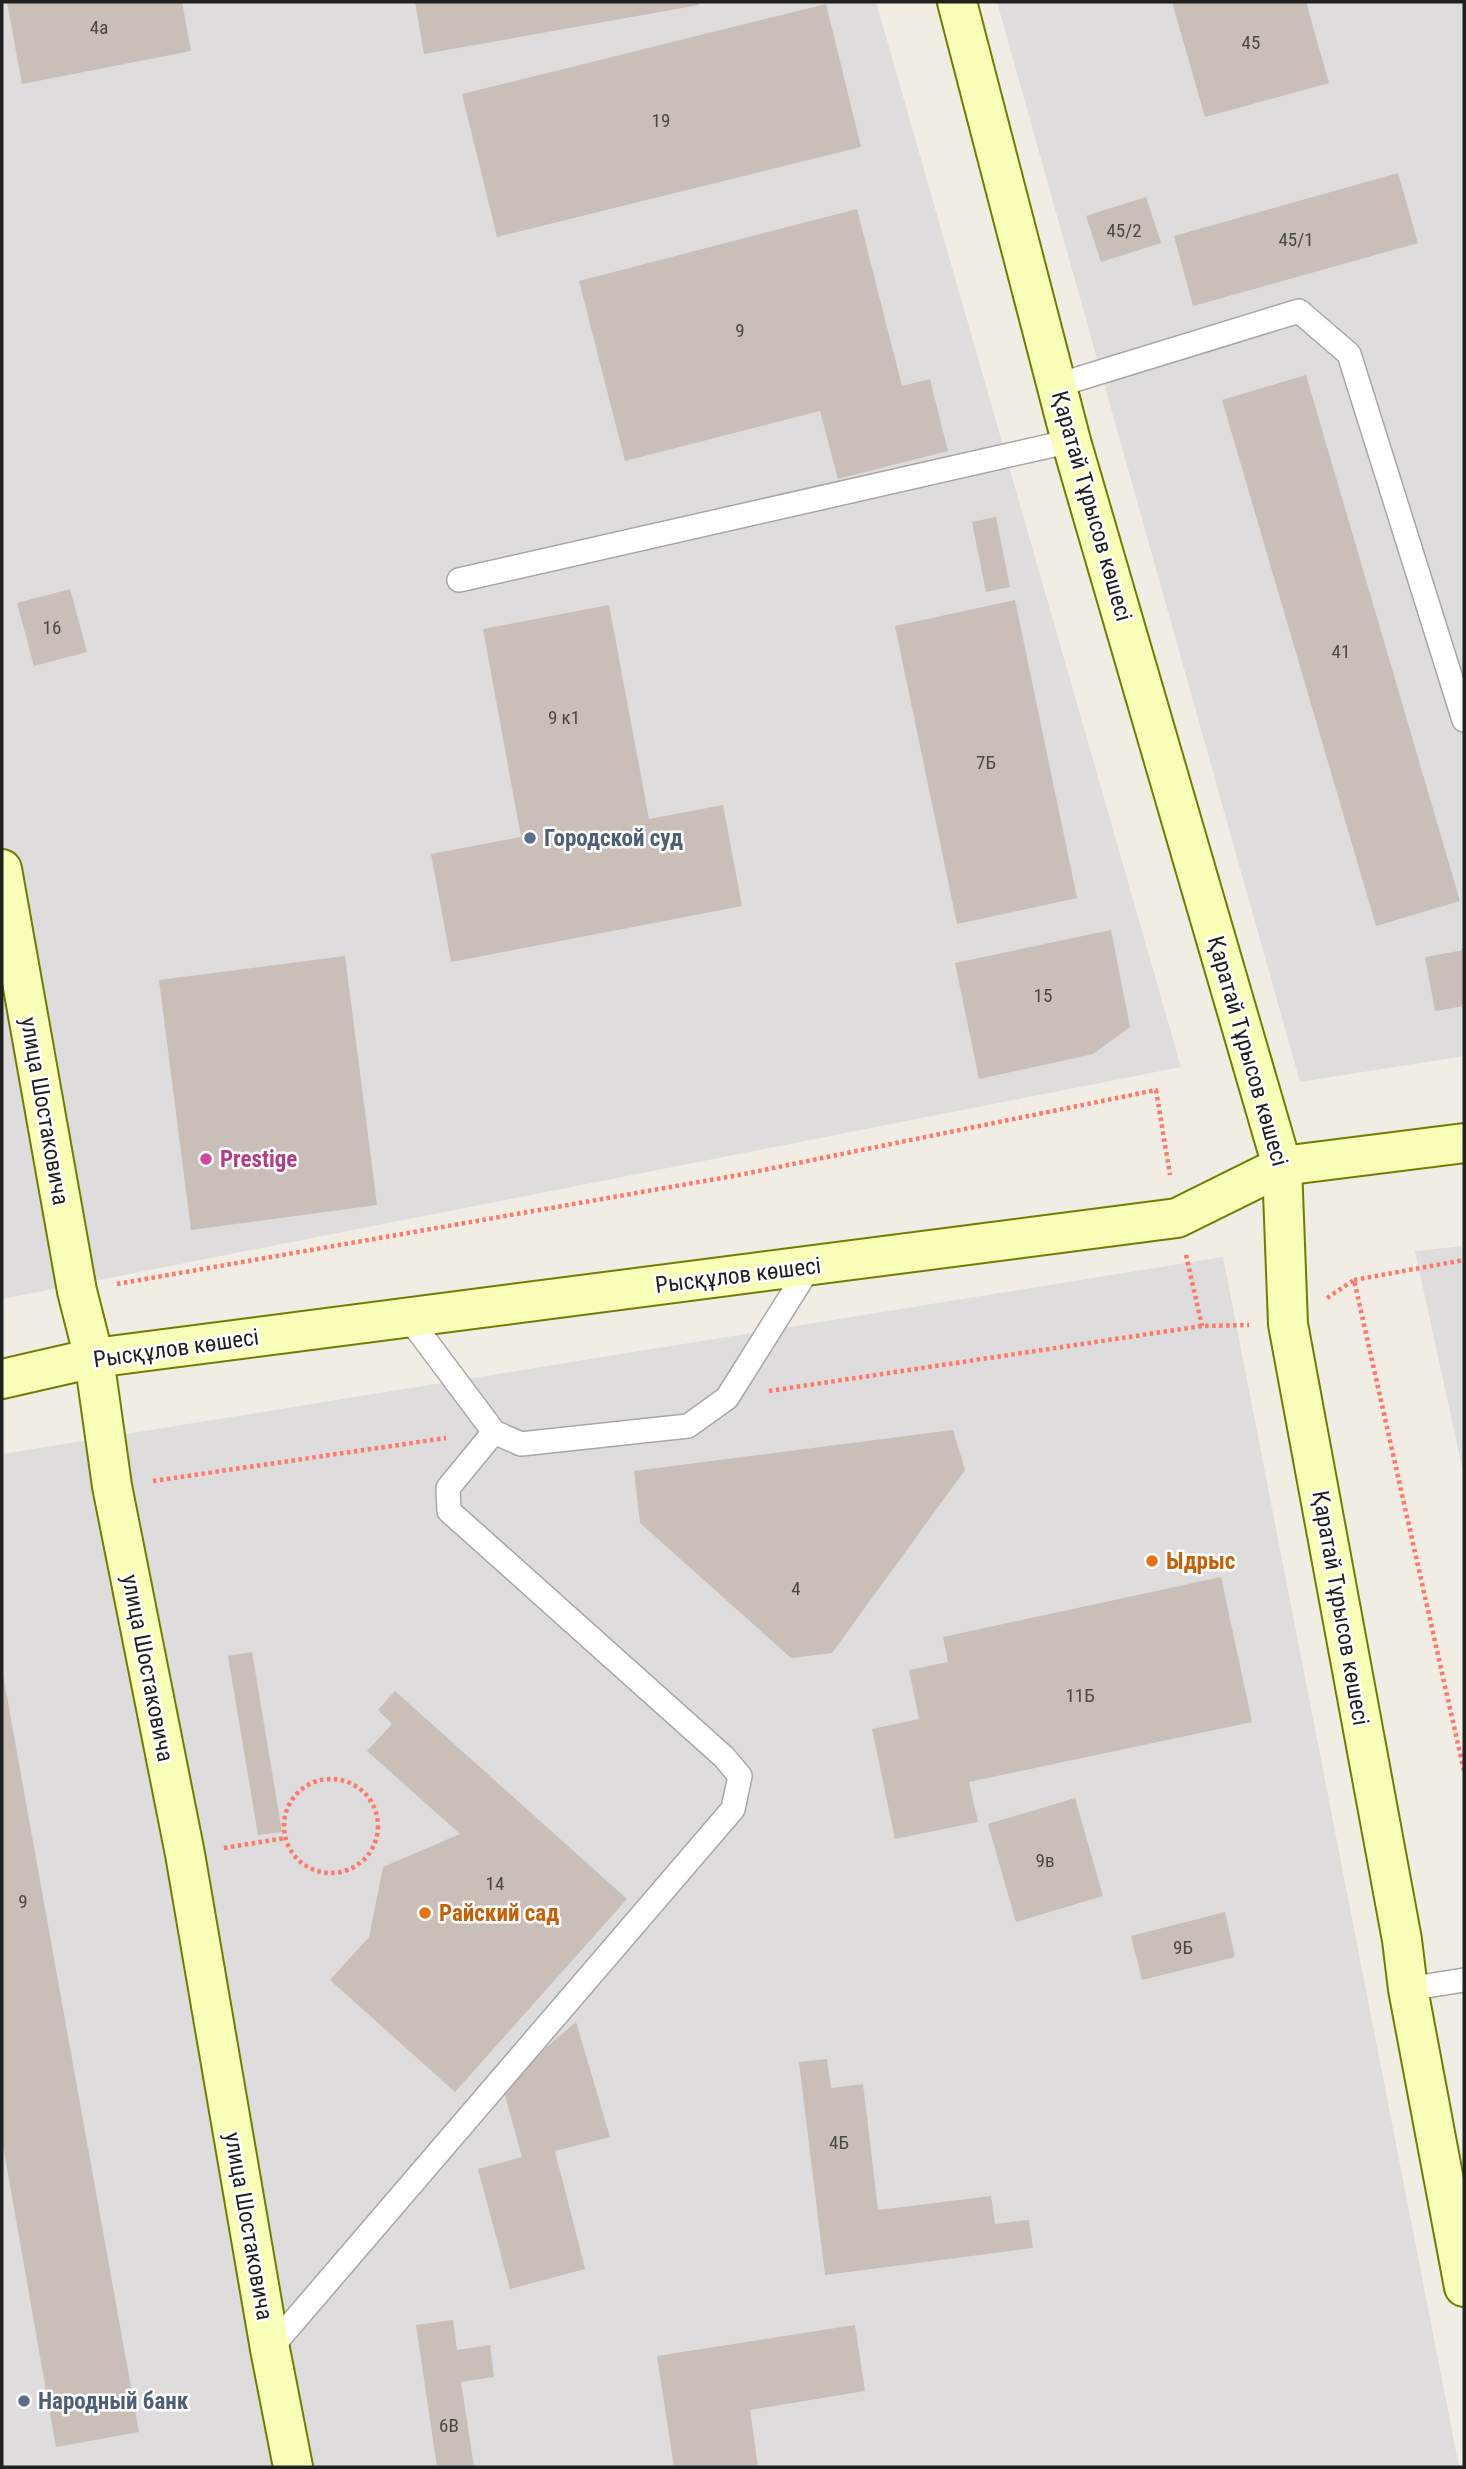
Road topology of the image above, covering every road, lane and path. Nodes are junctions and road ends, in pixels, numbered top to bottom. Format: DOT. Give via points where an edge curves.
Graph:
graph roads {
  1 [pos="957,2"];
  2 [pos="1058,385"];
  3 [pos="1071,441"];
  4 [pos="459,580"];
  5 [pos="1464,720"];
  6 [pos="2,869"];
  7 [pos="1464,1143"];
  8 [pos="1282,1166"];
  9 [pos="1177,1218"];
  10 [pos="1464,1260"];
  11 [pos="810,1266"];
  12 [pos="1354,1280"];
  13 [pos="77,1291"];
  14 [pos="408,1317"];
  15 [pos="1202,1326"];
  16 [pos="94,1358"];
  17 [pos="2,1379"];
  18 [pos="494,1432"];
  19 [pos="285,1838"];
  20 [pos="185,1854"];
  21 [pos="1464,1980"];
  22 [pos="1408,1989"];
  23 [pos="1464,2287"];
  24 [pos="270,2349"];
  25 [pos="293,2467"];
  1 -- 2 [label="street, Қаратай Тұрысов көшесі"];
  2 -- 3 [label="street, Қаратай Тұрысов көшесі"];
  2 -- 5 [label="lane" via="1299,311 1349,354"];
  3 -- 4 [label="lane"];
  3 -- 8 [label="street, Қаратай Тұрысов көшесі"];
  6 -- 13 [label="street, улица Шостаковича"];
  7 -- 8 [label="street, Рысқұлов көшесі"];
  8 -- 9 [label="street, Рысқұлов көшесі"];
  8 -- 22 [label="street, Қаратай Тұрысов көшесі" via="1288,1324"];
  9 -- 11 [label="street, Рысқұлов көшесі"];
  9 -- 13 [label="path" via="1156,1090 739,1175"];
  9 -- 15 [label="path"];
  10 -- 12 [label="path"];
  11 -- 14 [label="street, Рысқұлов көшесі"];
  11 -- 18 [label="lane" via="727,1398 688,1426 521,1444"];
  13 -- 16 [label="street, улица Шостаковича"];
  14 -- 16 [label="street, Рысқұлов көшесі"];
  14 -- 18 [label="lane"];
  16 -- 17 [label="street, Рысқұлов көшесі"];
  16 -- 20 [label="street, улица Шостаковича" via="112,1486"];
  18 -- 24 [label="lane" via="448,1488 449,1511 724,1757 740,1776 733,1809"];
  19 -- 19 [label="path" via="295,1858 314,1871 337,1874 358,1866 373,1849 379,1826 374,1805 358,1788 337,1779 314,1782 290,1805"];
  19 -- 20 [label="path"];
  20 -- 24 [label="street, улица Шостаковича"];
  21 -- 22 [label="lane"];
  22 -- 23 [label="street, Қаратай Тұрысов көшесі"];
  24 -- 25 [label="street, улица Шостаковича"];
}
